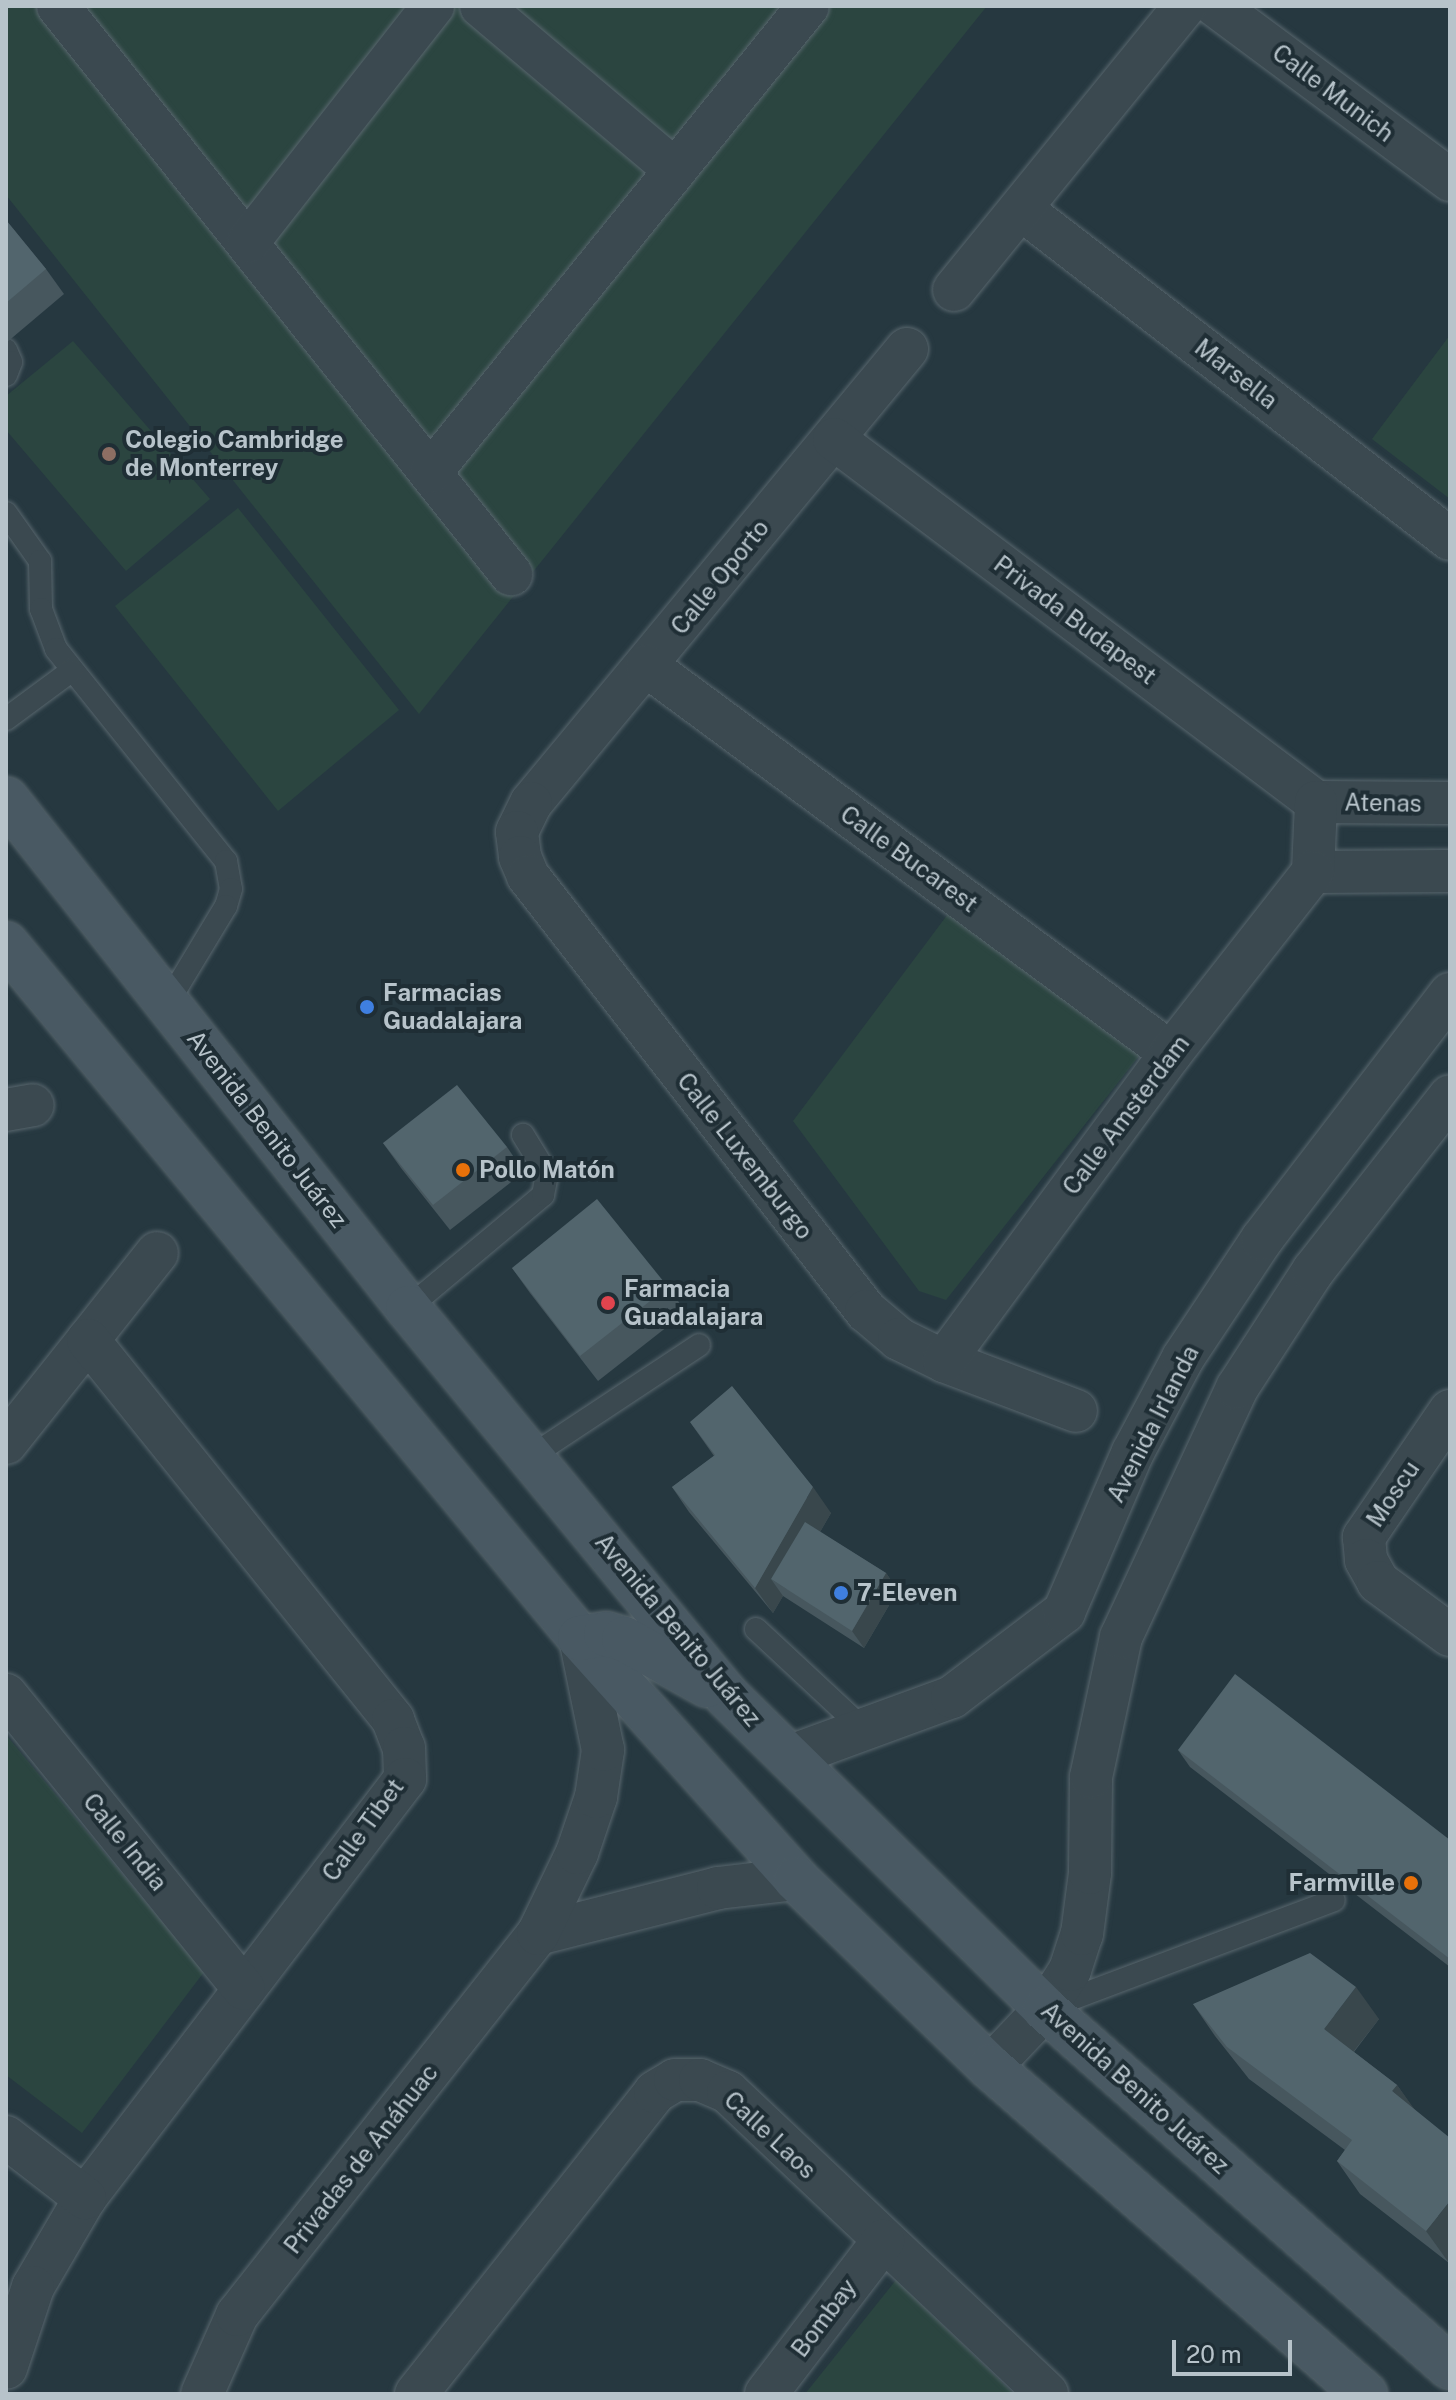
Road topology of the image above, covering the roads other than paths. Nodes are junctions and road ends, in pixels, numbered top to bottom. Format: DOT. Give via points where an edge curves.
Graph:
graph roads {
  1 [pos="433,6"];
  2 [pos="481,6"];
  3 [pos="808,6"];
  4 [pos="1185,6"];
  5 [pos="1216,6"];
  6 [pos="62,8"];
  7 [pos="675,170"];
  8 [pos="1450,180"];
  9 [pos="1021,209"];
  10 [pos="248,242"];
  11 [pos="954,290"];
  12 [pos="907,349"];
  13 [pos="6,350"];
  14 [pos="6,375"];
  15 [pos="834,439"];
  16 [pos="431,472"];
  17 [pos="6,513"];
  18 [pos="1450,539"];
  19 [pos="511,574"];
  20 [pos="647,666"];
  21 [pos="71,671"];
  22 [pos="6,719"];
  23 [pos="6,799"];
  24 [pos="1316,802"];
  25 [pos="531,803"];
  26 [pos="1450,803"];
  27 [pos="1450,871"];
  28 [pos="1313,872"];
  29 [pos="6,944"];
  30 [pos="1450,994"];
  31 [pos="168,1002"];
  32 [pos="1171,1053"];
  33 [pos="1450,1096"];
  34 [pos="523,1135"];
  35 [pos="157,1253"];
  36 [pos="408,1308"];
  37 [pos="88,1340"];
  38 [pos="699,1345"];
  39 [pos="944,1361"];
  40 [pos="1076,1411"];
  41 [pos="1450,1411"];
  42 [pos="6,1443"];
  43 [pos="533,1455"];
  44 [pos="1064,1612"];
  45 [pos="756,1629"];
  46 [pos="1450,1635"];
  47 [pos="1121,1637"];
  48 [pos="580,1638"];
  49 [pos="6,1695"];
  50 [pos="727,1696"];
  51 [pos="862,1728"];
  52 [pos="788,1757"];
  53 [pos="796,1879"];
  54 [pos="1334,1900"];
  55 [pos="538,1934"];
  56 [pos="244,1989"];
  57 [pos="1045,2009"];
  58 [pos="990,2067"];
  59 [pos="6,2137"];
  60 [pos="85,2198"];
  61 [pos="883,2241"];
  62 [pos="1450,2367"];
  63 [pos="6,2368"];
  64 [pos="202,2394"];
  65 [pos="416,2394"];
  66 [pos="766,2394"];
  67 [pos="1047,2394"];
  68 [pos="1365,2394"];
  1 -- 10 [label="street"];
  2 -- 7 [label="street"];
  3 -- 7 [label="street"];
  4 -- 9 [label="street"];
  5 -- 8 [label="street, Calle Munich"];
  6 -- 10 [label="street"];
  7 -- 16 [label="street"];
  9 -- 11 [label="street"];
  9 -- 18 [label="street, Marsella"];
  10 -- 16 [label="street"];
  12 -- 15 [label="street, Calle Oporto"];
  13 -- 14 [label="lane" via="11,362"];
  15 -- 20 [label="street, Calle Oporto"];
  15 -- 24 [label="street, Privada Budapest"];
  16 -- 19 [label="street"];
  17 -- 21 [label="lane" via="40,561 44,619"];
  20 -- 25 [label="street, Calle Oporto"];
  20 -- 32 [label="street, Calle Bucarest"];
  21 -- 22 [label="lane"];
  21 -- 31 [label="lane" via="226,861 231,876 226,906"];
  23 -- 31 [label="main road, Avenida Benito Juárez"];
  24 -- 26 [label="street, Atenas"];
  24 -- 28 [label="street"];
  25 -- 39 [label="street, Calle Luxemburgo" via="517,832 528,876 866,1311 899,1339"];
  27 -- 28 [label="street"];
  28 -- 32 [label="street, Calle Amsterdam"];
  29 -- 48 [label="main road"];
  30 -- 44 [label="street, Avenida Irlanda" via="1262,1239 1183,1358 1133,1452"];
  31 -- 36 [label="main road, Avenida Benito Juárez"];
  32 -- 39 [label="street, Calle Amsterdam"];
  33 -- 47 [label="street" via="1313,1271 1237,1388"];
  34 -- 36 [label="lane" via="547,1174 543,1195"];
  35 -- 37 [label="street"];
  36 -- 43 [label="main road, Avenida Benito Juárez"];
  37 -- 42 [label="street"];
  37 -- 56 [label="street, Calle Tibet" via="393,1720 404,1748 405,1779"];
  38 -- 43 [label="lane"];
  39 -- 40 [label="street, Calle Luxemburgo"];
  41 -- 46 [label="street, Moscu" via="1364,1537 1366,1560 1378,1582"];
  43 -- 50 [label="main road, Avenida Benito Juárez"];
  44 -- 47 [label="street"];
  44 -- 51 [label="street, Avenida Irlanda" via="952,1697"];
  45 -- 51 [label="lane"];
  47 -- 57 [label="street" via="1091,1777 1090,1873 1082,1934 1070,1970"];
  48 -- 50 [label="main road" via="606,1634 624,1639"];
  48 -- 53 [label="main road"];
  48 -- 55 [label="street, Privadas de Anáhuac" via="603,1750 596,1797 577,1853"];
  49 -- 56 [label="street, Calle India"];
  50 -- 52 [label="main road, Avenida Benito Juárez"];
  51 -- 52 [label="street, Avenida Irlanda"];
  52 -- 57 [label="main road, Avenida Benito Juárez"];
  53 -- 55 [label="street" via="718,1888"];
  53 -- 58 [label="main road"];
  54 -- 57 [label="lane"];
  55 -- 64 [label="street, Privadas de Anáhuac" via="237,2315"];
  56 -- 60 [label="street, Calle Tibet"];
  57 -- 58 [label="street"];
  57 -- 62 [label="main road, Avenida Benito Juárez"];
  58 -- 68 [label="main road"];
  59 -- 60 [label="street"];
  60 -- 63 [label="street, Calle Tibet" via="33,2287"];
  61 -- 65 [label="street, Calle Laos" via="728,2092 700,2080 675,2080 655,2092"];
  61 -- 66 [label="street, Bombay"];
  61 -- 67 [label="street, Calle Laos"];
}
